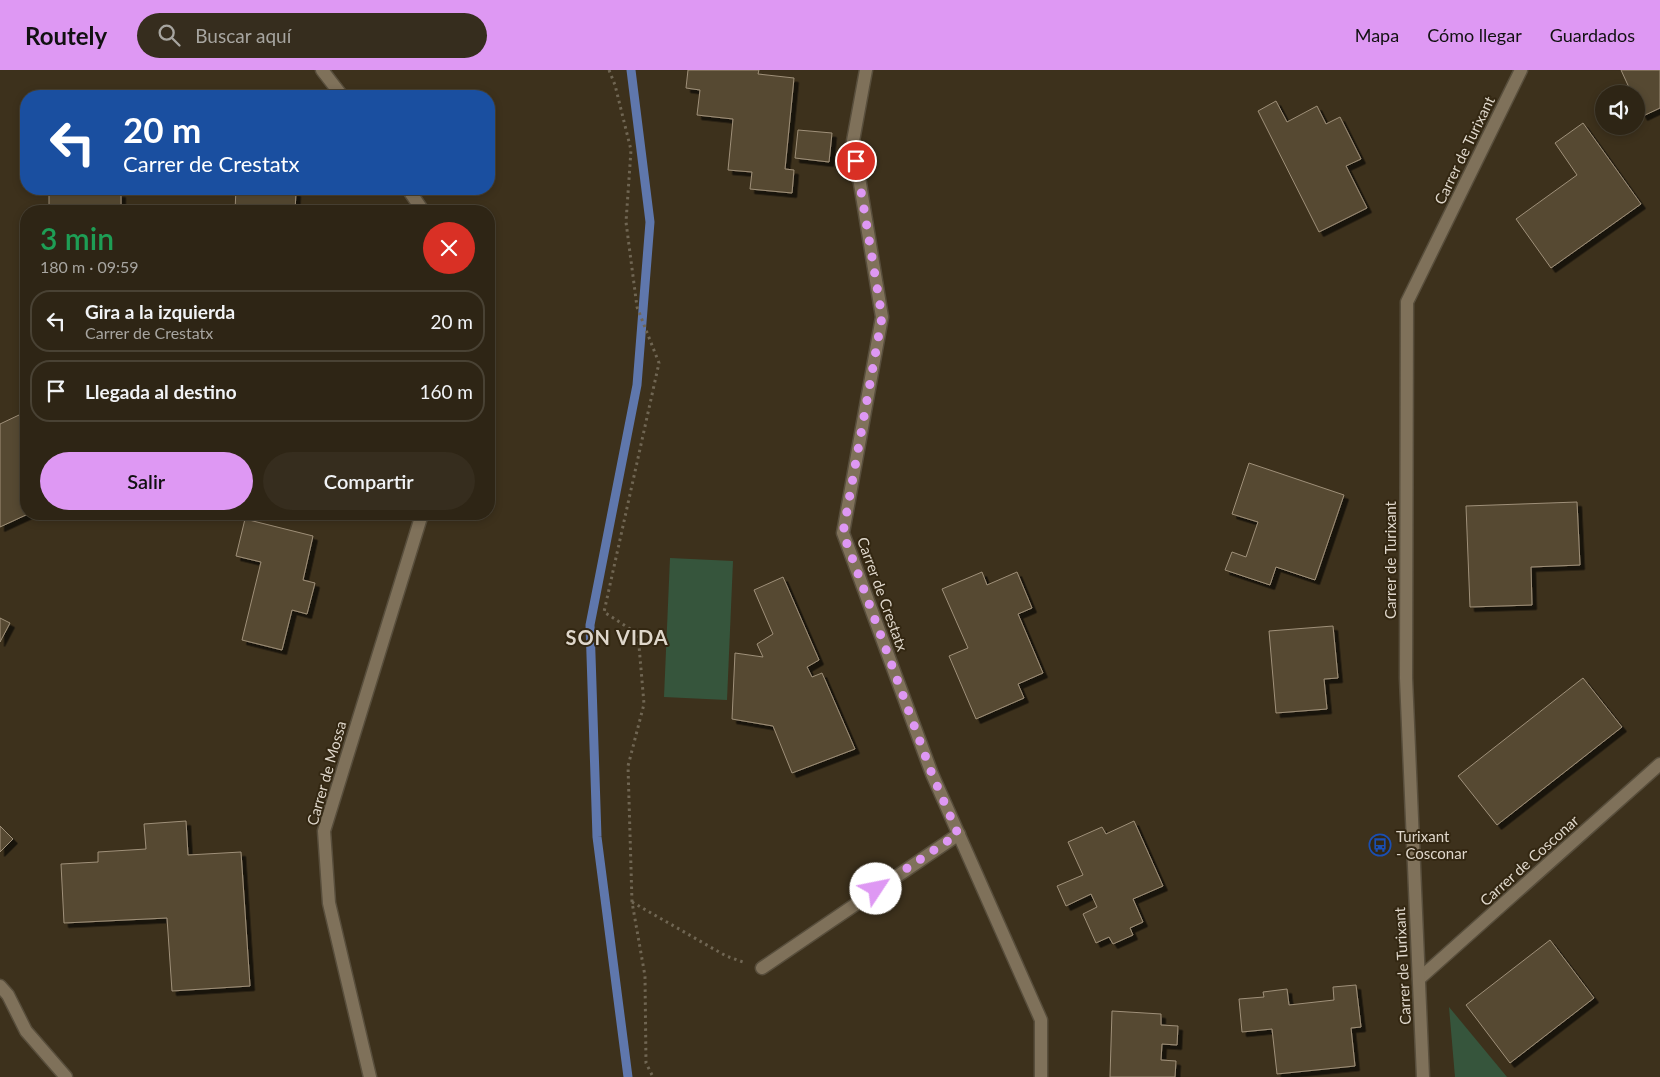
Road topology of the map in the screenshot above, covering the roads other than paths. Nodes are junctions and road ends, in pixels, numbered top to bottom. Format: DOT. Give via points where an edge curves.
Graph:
graph roads {
  1 [pos="322,70"];
  2 [pos="866,70"];
  3 [pos="1521,70"];
  4 [pos="337,90"];
  5 [pos="420,520"];
  6 [pos="1660,764"];
  7 [pos="958,834"];
  8 [pos="762,968"];
  9 [pos="1419,980"];
  10 [pos="0,986"];
  11 [pos="66,1077"];
  12 [pos="370,1077"];
  13 [pos="1041,1077"];
  14 [pos="1423,1077"];
  1 -- 4 [label="street"];
  2 -- 7 [label="street, Carrer de Crestatx" via="853,141 882,317 843,533 932,774"];
  3 -- 9 [label="street, Carrer de Turixant" via="1407,302 1406,678"];
  5 -- 12 [label="street, Carrer de Mossa" via="324,831 329,903"];
  6 -- 9 [label="street, Carrer de Cosconar"];
  7 -- 8 [label="street"];
  7 -- 13 [label="street, Carrer de Crestatx" via="1041,1020"];
  9 -- 14 [label="street, Carrer de Turixant"];
  10 -- 11 [label="street" via="26,1031"];
}
